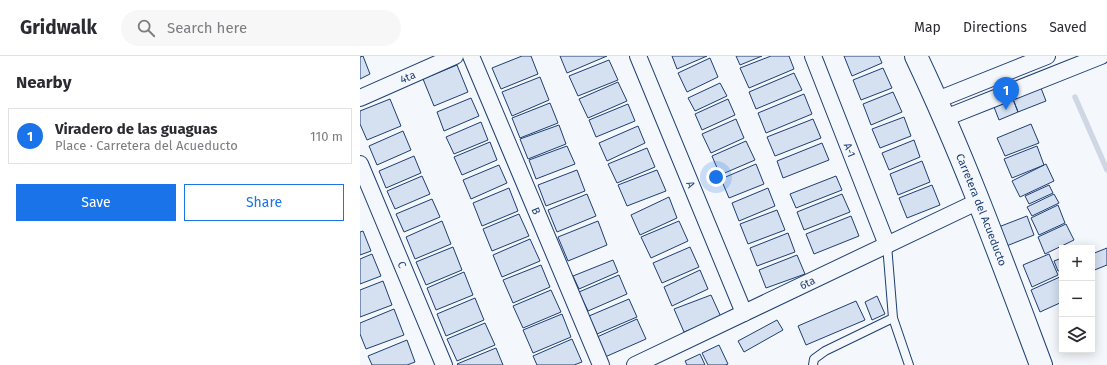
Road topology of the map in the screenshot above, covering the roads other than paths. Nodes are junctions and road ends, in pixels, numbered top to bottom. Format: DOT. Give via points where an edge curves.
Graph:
graph roads {
  1 [pos="471,56"];
  2 [pos="638,56"];
  3 [pos="813,56"];
  4 [pos="916,56"];
  5 [pos="1047,56"];
  6 [pos="1101,56"];
  7 [pos="452,57"];
  8 [pos="360,98"];
  9 [pos="941,109"];
  10 [pos="360,164"];
  11 [pos="979,201"];
  12 [pos="887,245"];
  13 [pos="744,313"];
  14 [pos="893,318"];
  15 [pos="444,365"];
  16 [pos="602,365"];
  17 [pos="635,365"];
  18 [pos="813,365"];
  19 [pos="909,365"];
  20 [pos="1041,365"];
  1 -- 16 [label="street, B"];
  2 -- 13 [label="street, A"];
  3 -- 12 [label="street, A-1"];
  4 -- 9 [label="street, Carretera del Acueducto"];
  5 -- 9 [label="street"];
  6 -- 9 [label="street"];
  7 -- 8 [label="street, 4ta"];
  9 -- 11 [label="street, Carretera del Acueducto"];
  10 -- 15 [label="street, C"];
  11 -- 12 [label="street, 6ta"];
  11 -- 20 [label="street, Carretera del Acueducto"];
  12 -- 13 [label="street, 6ta"];
  12 -- 14 [label="lane"];
  13 -- 17 [label="street, 6ta"];
  14 -- 18 [label="lane" via="826,350 814,359"];
  14 -- 19 [label="lane"];
}
